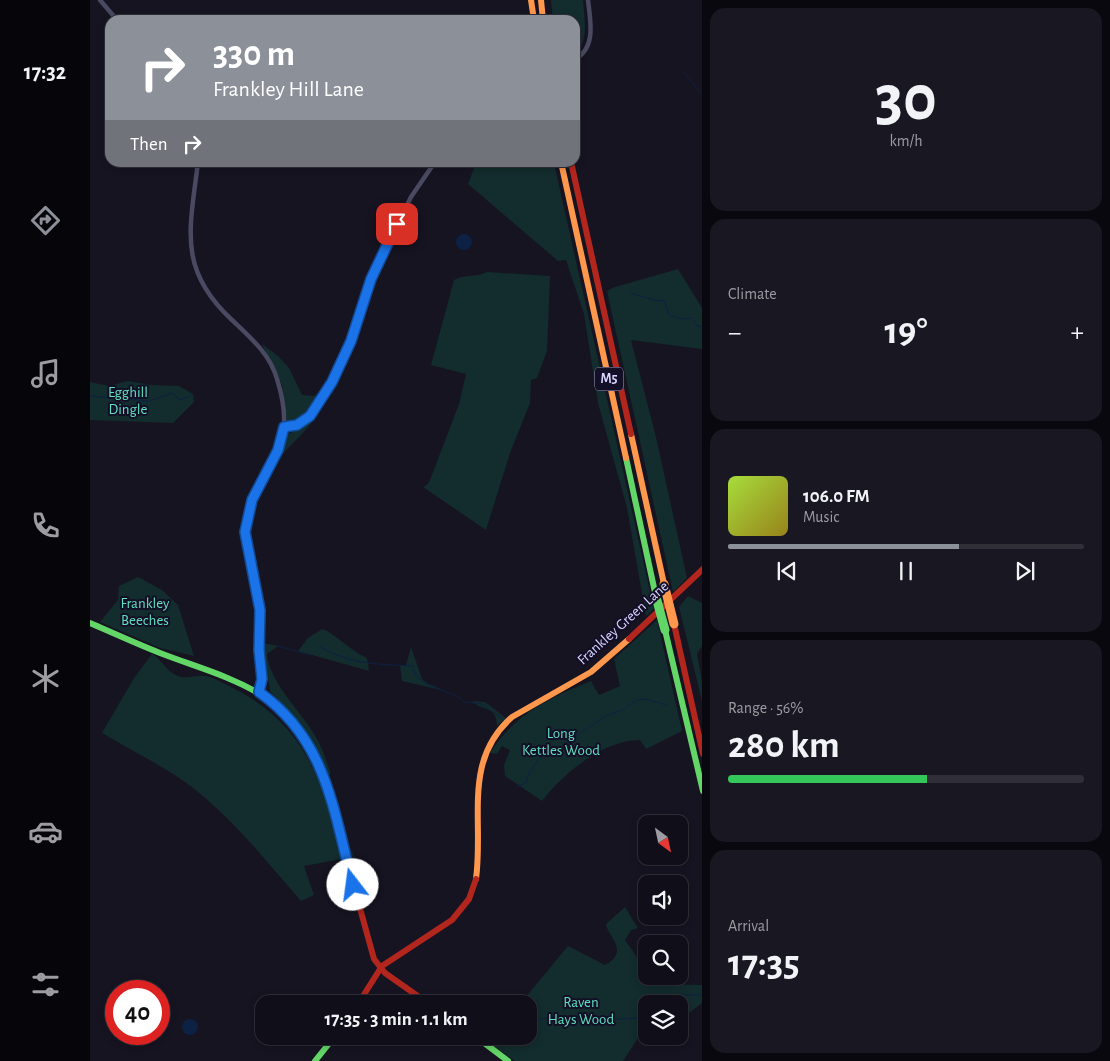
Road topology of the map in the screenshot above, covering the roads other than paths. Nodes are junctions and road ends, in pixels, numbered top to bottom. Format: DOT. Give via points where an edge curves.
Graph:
graph roads {
  1 [pos="100,0"];
  2 [pos="532,0"];
  3 [pos="541,0"];
  4 [pos="588,0"];
  5 [pos="113,15"];
  6 [pos="534,15"];
  7 [pos="542,15"];
  8 [pos="580,54"];
  9 [pos="197,167"];
  10 [pos="430,167"];
  11 [pos="561,167"];
  12 [pos="572,167"];
  13 [pos="284,427"];
  14 [pos="702,569"];
  15 [pos="90,623"];
  16 [pos="259,692"];
  17 [pos="702,754"];
  18 [pos="702,791"];
  19 [pos="380,968"];
  20 [pos="364,995"];
  21 [pos="417,995"];
  22 [pos="328,1045"];
  23 [pos="487,1045"];
  24 [pos="315,1061"];
  25 [pos="508,1061"];
  1 -- 5 [label="street"];
  2 -- 6 [label="main road"];
  3 -- 7 [label="main road"];
  4 -- 8 [label="street" via="591,32 588,46"];
  9 -- 13 [label="street" via="190,233 191,254 198,276 209,296 256,342 271,365 282,401"];
  10 -- 13 [label="street" via="376,265 351,341 332,382 310,416 297,425"];
  11 -- 18 [label="main road, M5, bridge"];
  12 -- 17 [label="main road, M5, bridge"];
  13 -- 16 [label="street" via="278,450 252,500 245,532 260,610 262,679"];
  14 -- 19 [label="main road, Frankley Green Lane" via="604,663 587,676 530,705 499,728 489,743 480,774 478,867 469,898 445,928"];
  15 -- 16 [label="main road"];
  16 -- 19 [label="main road" via="292,719 316,758 370,949"];
  19 -- 20 [label="main road"];
  19 -- 21 [label="main road"];
  22 -- 24 [label="main road"];
  23 -- 25 [label="main road"];
}
